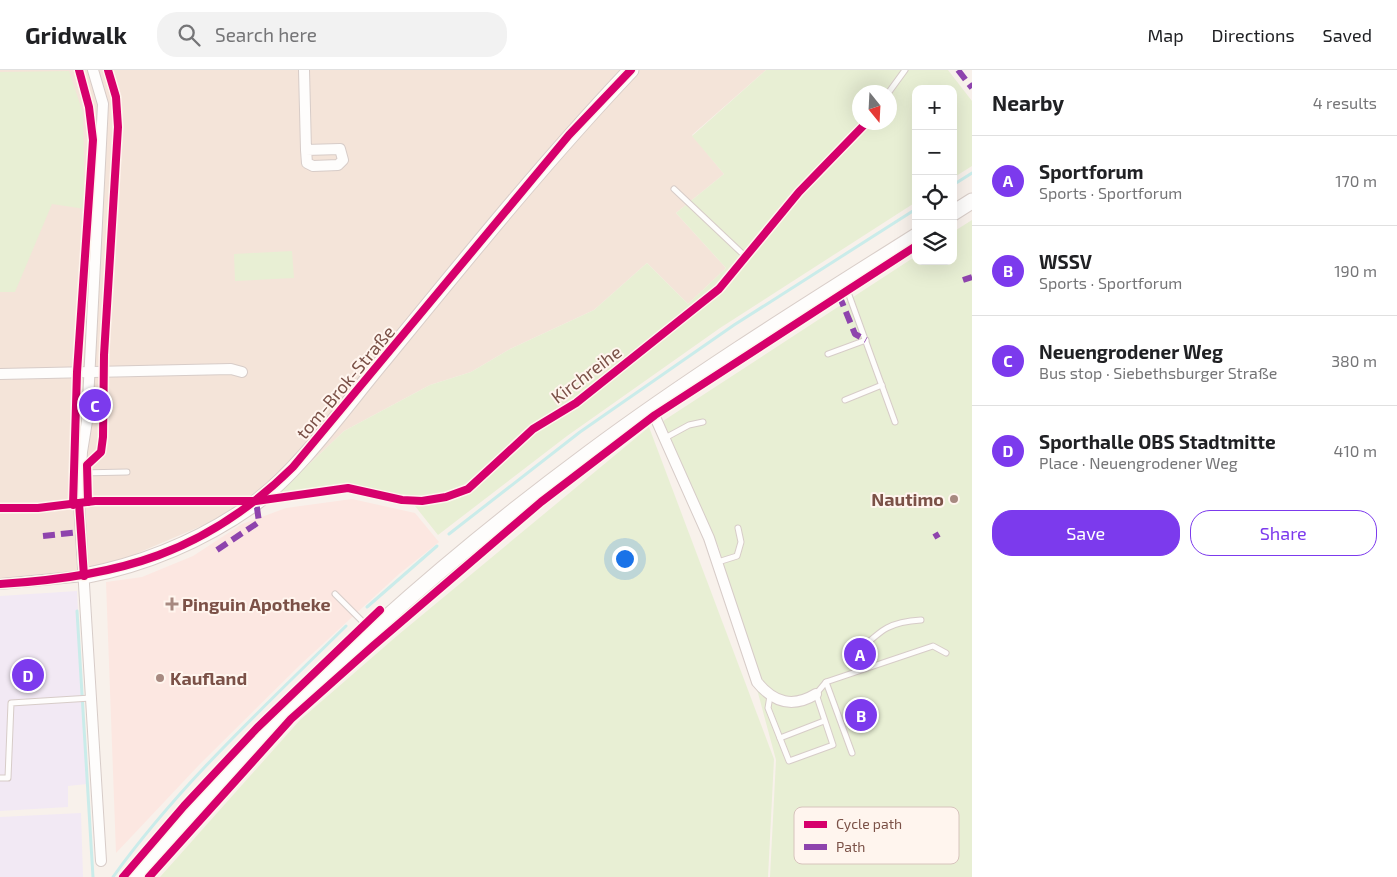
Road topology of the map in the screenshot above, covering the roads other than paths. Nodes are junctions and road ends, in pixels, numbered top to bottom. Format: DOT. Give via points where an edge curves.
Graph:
graph roads {
  1 [pos="93,70"];
  2 [pos="304,70"];
  3 [pos="631,70"];
  4 [pos="905,70"];
  5 [pos="894,85"];
  6 [pos="859,130"];
  7 [pos="306,150"];
  8 [pos="674,189"];
  9 [pos="972,201"];
  10 [pos="957,210"];
  11 [pos="912,239"];
  12 [pos="746,257"];
  13 [pos="844,282"];
  14 [pos="866,340"];
  15 [pos="828,354"];
  16 [pos="90,372"];
  17 [pos="242,372"];
  18 [pos="0,374"];
  19 [pos="882,385"];
  20 [pos="845,400"];
  21 [pos="651,408"];
  22 [pos="703,422"];
  23 [pos="895,422"];
  24 [pos="665,438"];
  25 [pos="127,472"];
  26 [pos="80,473"];
  27 [pos="256,502"];
  28 [pos="79,503"];
  29 [pos="38,508"];
  30 [pos="738,528"];
  31 [pos="718,562"];
  32 [pos="84,576"];
  33 [pos="0,584"];
  34 [pos="335,594"];
  35 [pos="921,620"];
  36 [pos="372,631"];
  37 [pos="860,650"];
  38 [pos="946,654"];
  39 [pos="826,682"];
  40 [pos="816,694"];
  41 [pos="770,696"];
  42 [pos="91,698"];
  43 [pos="824,721"];
  44 [pos="780,738"];
  45 [pos="852,753"];
  46 [pos="0,778"];
  47 [pos="101,861"];
  48 [pos="137,877"];
  1 -- 16 [label="street" via="103,104"];
  2 -- 7 [label="street"];
  3 -- 27 [label="main road, tom-Brok-Straße" via="569,135 293,467"];
  4 -- 5 [label="lane"];
  6 -- 12 [label="lane, Kirchreihe" via="799,192"];
  8 -- 12 [label="lane"];
  9 -- 10 [label="main road"];
  11 -- 13 [label="main road"];
  12 -- 27 [label="lane, Kirchreihe" via="719,289 576,403 534,429 468,489 422,501 348,488"];
  13 -- 14 [label="lane"];
  13 -- 21 [label="main road"];
  14 -- 15 [label="lane"];
  14 -- 19 [label="lane"];
  16 -- 17 [label="street" via="231,369"];
  16 -- 18 [label="street"];
  16 -- 26 [label="street"];
  19 -- 20 [label="lane"];
  19 -- 23 [label="lane"];
  21 -- 24 [label="street"];
  21 -- 36 [label="main road" via="520,505"];
  22 -- 24 [label="lane" via="689,425"];
  24 -- 31 [label="street"];
  25 -- 26 [label="lane"];
  26 -- 28 [label="street"];
  27 -- 32 [label="main road, tom-Brok-Straße" via="183,545 134,564"];
  28 -- 29 [label="lane"];
  28 -- 32 [label="street"];
  30 -- 31 [label="lane" via="741,542 737,556"];
  31 -- 41 [label="street" via="750,664 758,682"];
  32 -- 33 [label="street, tom-Brok-Straße"];
  32 -- 42 [label="street"];
  34 -- 36 [label="lane"];
  35 -- 37 [label="lane" via="899,622 883,629"];
  36 -- 48 [label="main road" via="315,684 210,792"];
  38 -- 39 [label="lane" via="933,646"];
  39 -- 40 [label="lane"];
  39 -- 45 [label="lane"];
  40 -- 41 [label="street" via="804,702 789,702"];
  40 -- 43 [label="lane"];
  41 -- 44 [label="lane" via="768,708"];
  42 -- 46 [label="lane" via="11,703 8,778"];
  42 -- 47 [label="street"];
  43 -- 44 [label="lane"];
  43 -- 44 [label="lane" via="832,745 789,761"];
}
